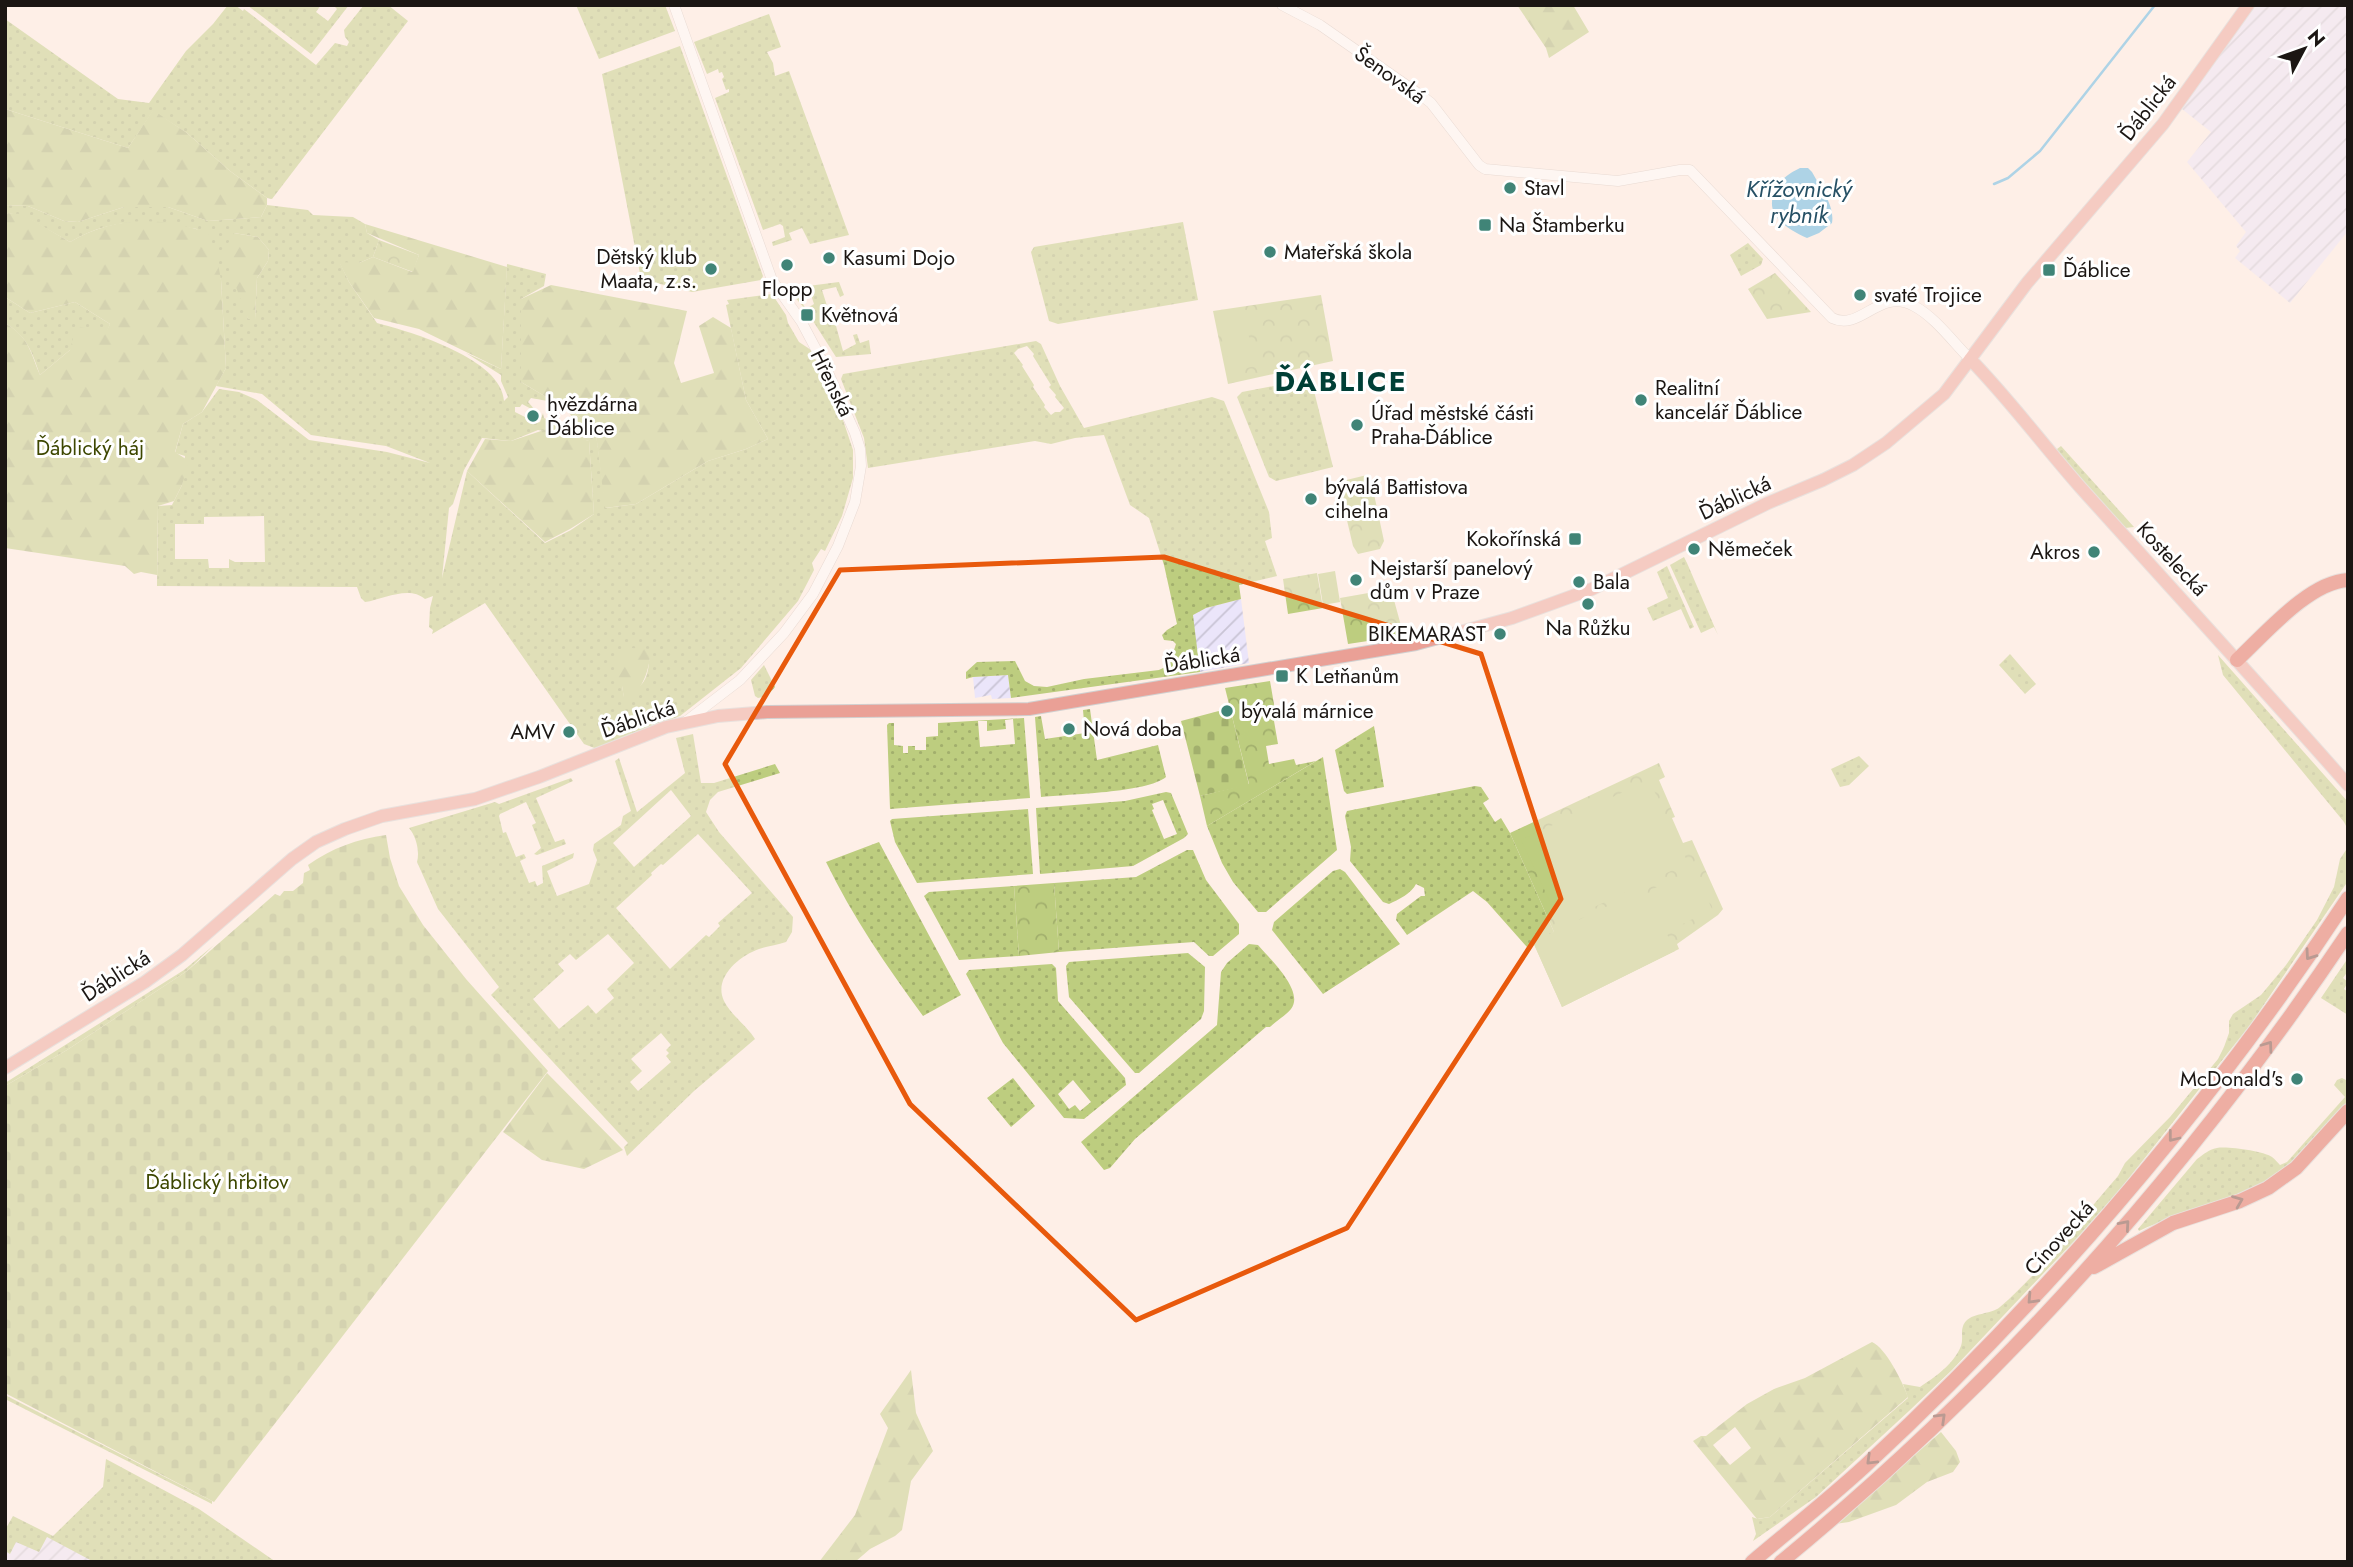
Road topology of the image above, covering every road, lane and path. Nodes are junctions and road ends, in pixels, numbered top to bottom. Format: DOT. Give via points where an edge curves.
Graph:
graph roads {
  1 [pos="674,5"];
  2 [pos="1282,5"];
  3 [pos="2248,5"];
  4 [pos="1970,359"];
  5 [pos="2348,580"];
  6 [pos="2238,660"];
  7 [pos="684,723"];
  8 [pos="2348,785"];
  9 [pos="2348,898"];
  10 [pos="2348,933"];
  11 [pos="5,1068"];
  12 [pos="2348,1111"];
  13 [pos="2084,1273"];
  14 [pos="1752,1562"];
  15 [pos="1781,1562"];
  1 -- 7 [label="street, Hřenská" via="772,280 827,368 855,433 861,466 855,502 813,594 740,680"];
  2 -- 4 [label="street, Šenovská" via="1320,25 1431,103 1479,165 1492,171 1601,181 1690,170 1832,318 1845,321 1881,303 1902,301 1926,314"];
  3 -- 4 [label="main road, Ďáblická" via="2163,124 2027,283"];
  4 -- 6 [label="main road, Kostelecká"];
  4 -- 7 [label="main road, Ďáblická" via="1924,414 1853,465 1592,589 1512,618 1403,646 1029,709 749,712"];
  5 -- 6 [label="highway" via="2331,582 2308,595"];
  6 -- 8 [label="main road, Kostelecká"];
  7 -- 11 [label="main road, Ďáblická" via="475,799 382,816 316,842 145,982"];
  9 -- 14 [label="highway, Cínovecká, one-way" via="2247,1042 2109,1214 2004,1328 1865,1466"];
  13 -- 10 [label="highway, Cínovecká, one-way" via="2235,1090"];
  13 -- 12 [label="highway, one-way" via="2173,1223 2268,1188 2296,1168"];
  15 -- 13 [label="highway, Cínovecká, one-way" via="1944,1416"];
}
